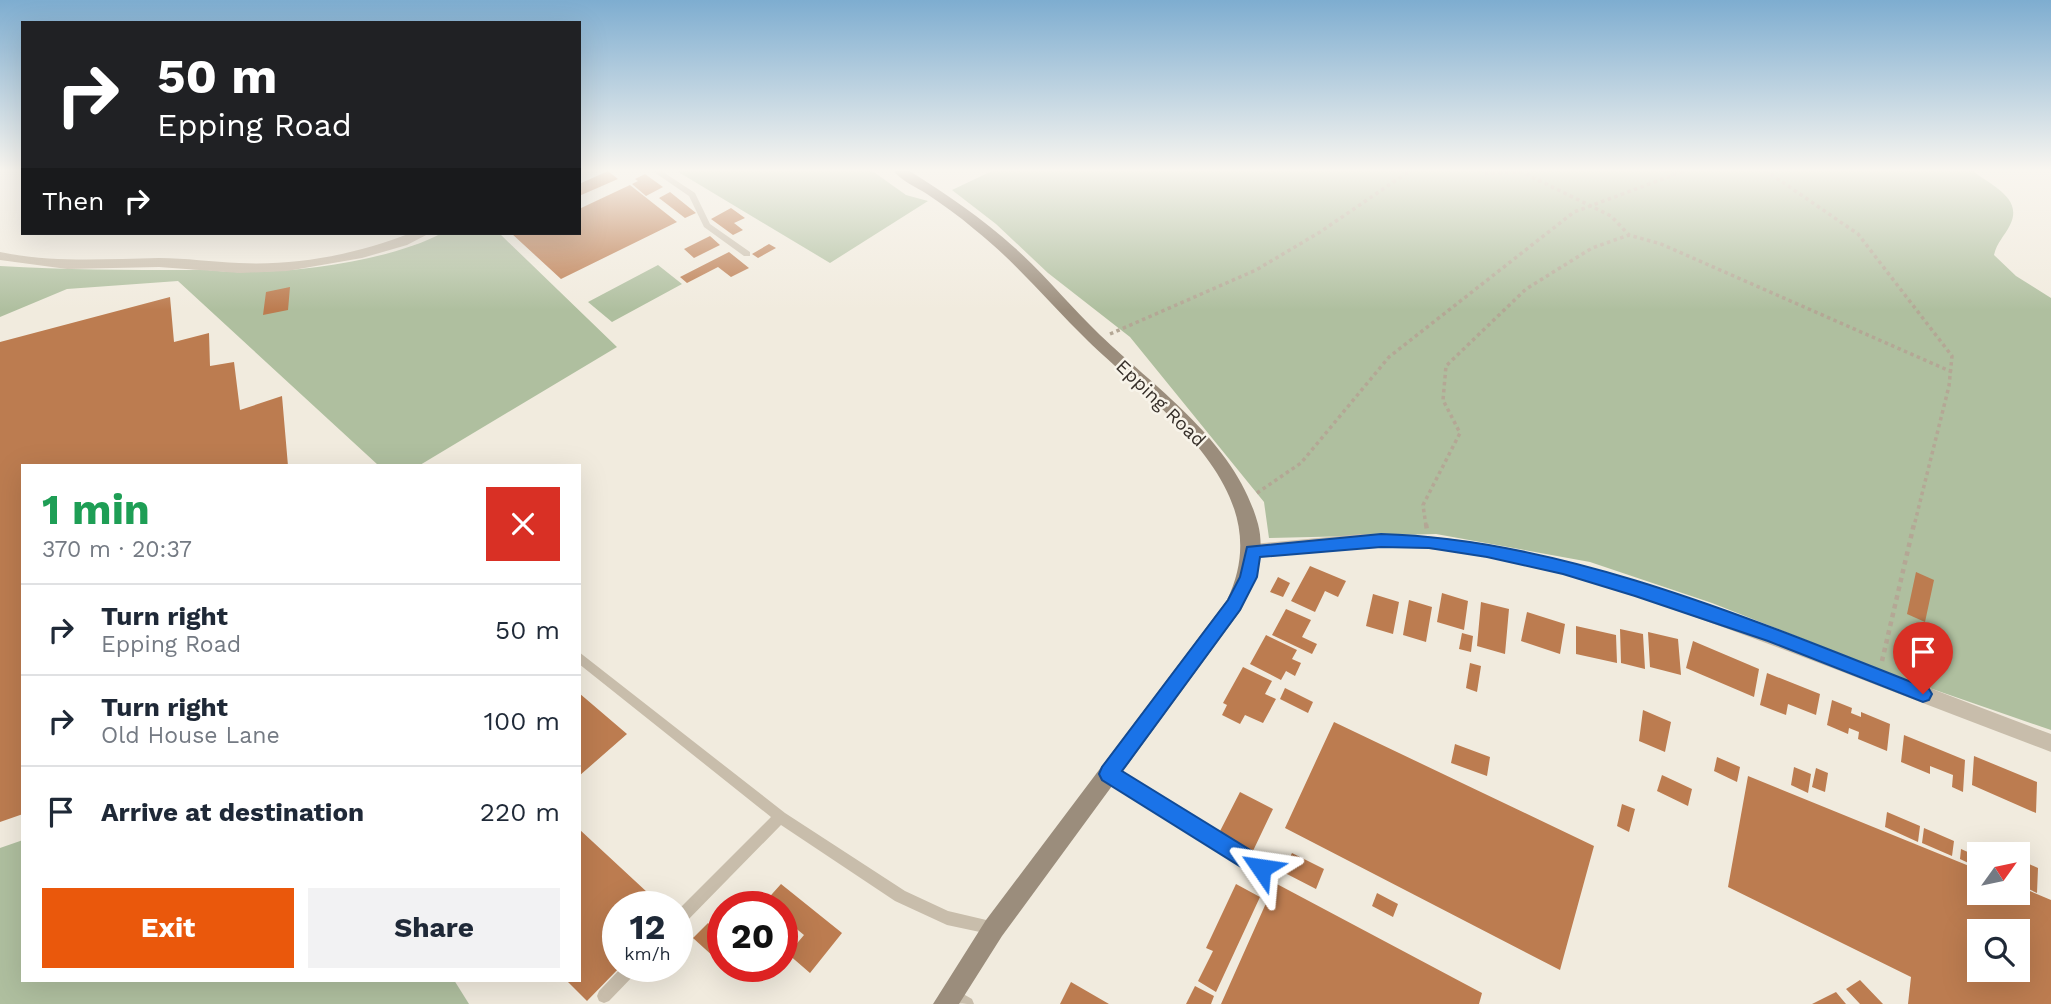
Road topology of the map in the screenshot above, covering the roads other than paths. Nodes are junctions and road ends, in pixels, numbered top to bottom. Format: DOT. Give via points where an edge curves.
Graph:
graph roads {
  1 [pos="703,217"];
  2 [pos="966,217"];
  3 [pos="419,235"];
  4 [pos="747,254"];
  5 [pos="0,256"];
  6 [pos="1253,551"];
  7 [pos="581,659"];
  8 [pos="2051,743"];
  9 [pos="1109,774"];
  10 [pos="780,817"];
  11 [pos="1261,868"];
  12 [pos="693,905"];
  13 [pos="994,928"];
  14 [pos="618,982"];
  15 [pos="604,996"];
  16 [pos="954,1001"];
  1 -- 4 [label="lane" via="707,225"];
  2 -- 6 [label="main road, Epping Road" via="1024,265 1214,456 1248,522"];
  3 -- 5 [label="street" via="378,250 283,267 79,264"];
  6 -- 8 [label="street" via="1335,542 1429,542 1563,568 1774,636"];
  6 -- 9 [label="main road, Epping Road" via="1248,577 1234,605"];
  7 -- 10 [label="lane"];
  9 -- 11 [label="lane"];
  9 -- 13 [label="main road, Epping Road"];
  10 -- 12 [label="lane"];
  10 -- 13 [label="lane" via="900,896 947,918"];
  13 -- 16 [label="main road, Epping Road"];
  14 -- 15 [label="lane"];
}
